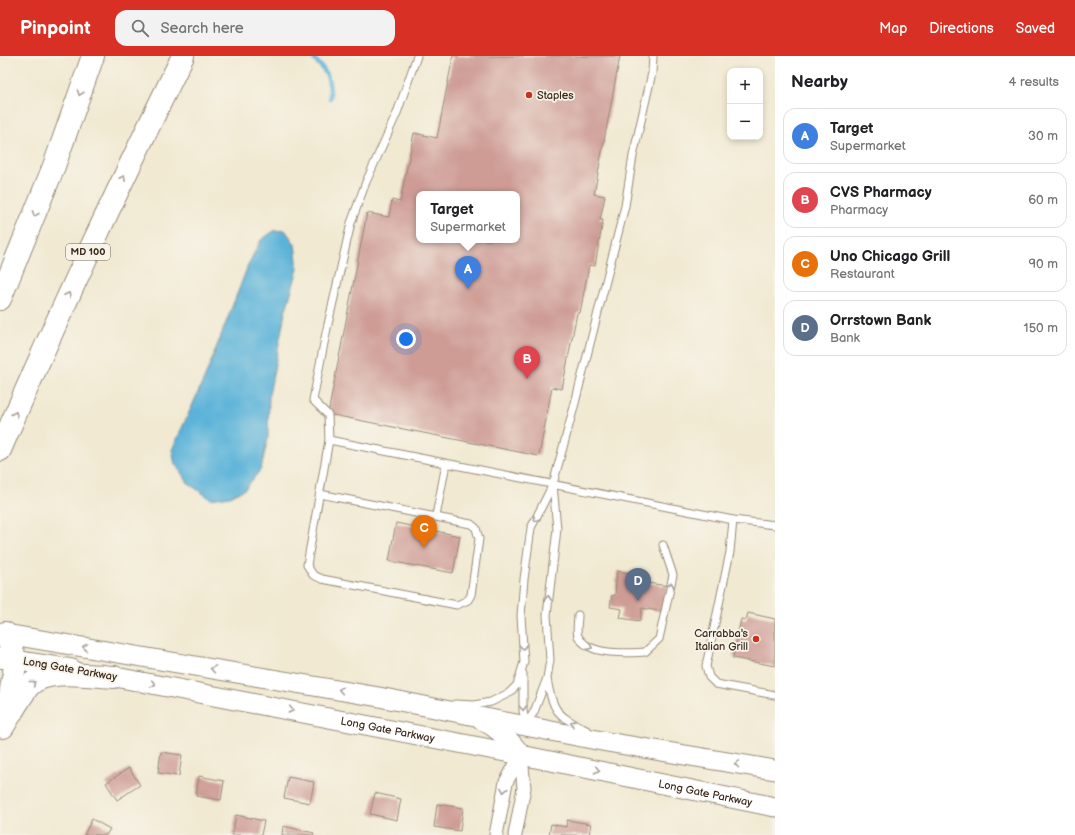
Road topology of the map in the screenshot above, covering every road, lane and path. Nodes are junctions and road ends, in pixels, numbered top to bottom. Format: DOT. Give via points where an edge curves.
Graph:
graph roads {
  1 [pos="93,56"];
  2 [pos="183,56"];
  3 [pos="417,56"];
  4 [pos="653,56"];
  5 [pos="0,299"];
  6 [pos="329,440"];
  7 [pos="0,450"];
  8 [pos="446,464"];
  9 [pos="553,484"];
  10 [pos="320,494"];
  11 [pos="436,516"];
  12 [pos="733,520"];
  13 [pos="775,525"];
  14 [pos="663,545"];
  15 [pos="578,615"];
  16 [pos="2,633"];
  17 [pos="8,659"];
  18 [pos="524,662"];
  19 [pos="114,677"];
  20 [pos="547,678"];
  21 [pos="775,695"];
  22 [pos="412,703"];
  23 [pos="473,716"];
  24 [pos="526,725"];
  25 [pos="2,731"];
  26 [pos="571,734"];
  27 [pos="505,735"];
  28 [pos="608,742"];
  29 [pos="467,745"];
  30 [pos="539,745"];
  31 [pos="521,755"];
  32 [pos="558,762"];
  33 [pos="775,770"];
  34 [pos="775,807"];
  35 [pos="496,835"];
  36 [pos="515,835"];
  1 -- 5 [label="highway, one-way" via="54,166"];
  7 -- 2 [label="highway, MD 100, one-way" via="47,339"];
  3 -- 6 [label="lane" via="397,113 351,223 313,400 328,415"];
  4 -- 9 [label="lane" via="652,73 633,156 625,206"];
  6 -- 8 [label="lane"];
  6 -- 10 [label="lane"];
  8 -- 9 [label="lane"];
  8 -- 11 [label="lane"];
  9 -- 12 [label="lane"];
  9 -- 18 [label="lane, one-way" via="531,528 521,616"];
  20 -- 9 [label="lane, one-way" via="550,660 547,616 557,529"];
  10 -- 11 [label="lane"];
  10 -- 11 [label="lane" via="307,565 313,575 365,588 463,604 470,595 478,533 471,524"];
  12 -- 13 [label="lane"];
  12 -- 21 [label="lane" via="730,552 706,666 709,677 716,684"];
  15 -- 14 [label="lane, one-way" via="578,635 585,646 625,653 645,652 659,639 673,575"];
  16 -- 17 [label="highway"];
  22 -- 16 [label="street, one-way"];
  17 -- 19 [label="street, Long Gate Parkway"];
  17 -- 25 [label="highway"];
  18 -- 22 [label="lane" via="517,685 509,694 491,702"];
  18 -- 24 [label="lane, one-way" via="523,711"];
  25 -- 19 [label="highway, one-way" via="28,688 39,678 59,674"];
  19 -- 29 [label="street, Long Gate Parkway, one-way"];
  20 -- 24 [label="lane" via="534,712"];
  28 -- 20 [label="lane, one-way" via="563,717 554,708"];
  22 -- 23 [label="street"];
  23 -- 24 [label="street"];
  23 -- 27 [label="street"];
  24 -- 26 [label="street"];
  24 -- 27 [label="street"];
  24 -- 30 [label="street"];
  26 -- 28 [label="street"];
  26 -- 30 [label="street" via="558,736"];
  27 -- 29 [label="street"];
  27 -- 31 [label="street"];
  33 -- 28 [label="street, one-way"];
  29 -- 31 [label="street, Long Gate Parkway"];
  30 -- 31 [label="street"];
  30 -- 32 [label="street" via="547,755"];
  31 -- 32 [label="street, Long Gate Parkway"];
  31 -- 35 [label="street, one-way" via="506,782"];
  31 -- 36 [label="street" via="524,788"];
  32 -- 34 [label="street, Long Gate Parkway, one-way"];
}
